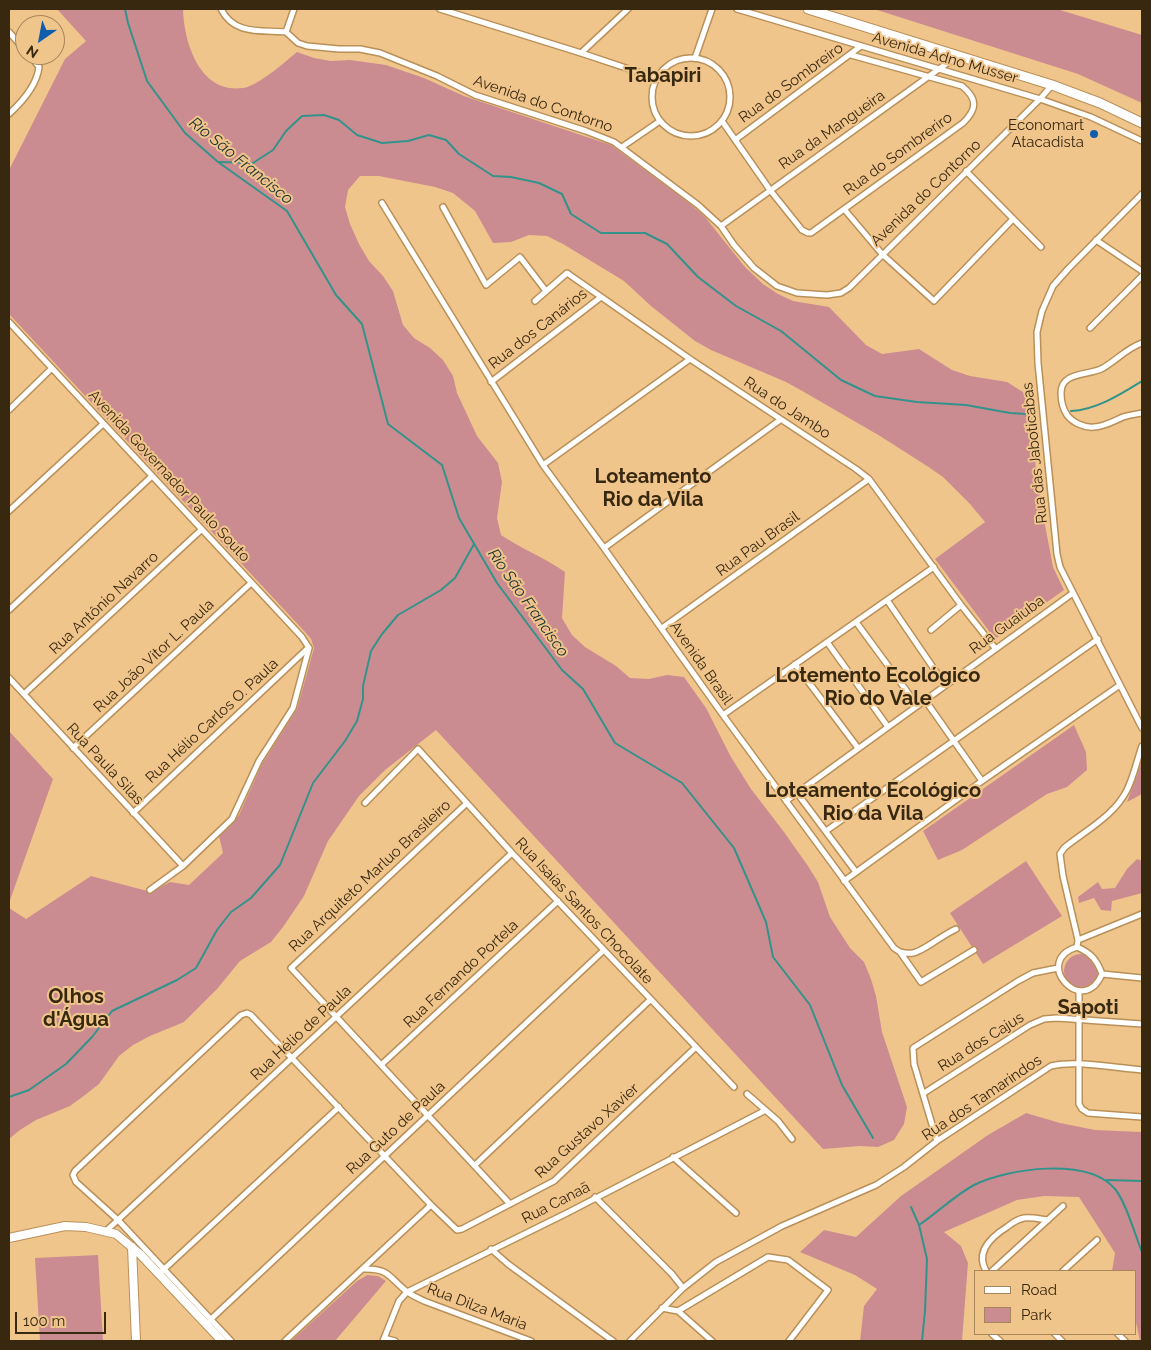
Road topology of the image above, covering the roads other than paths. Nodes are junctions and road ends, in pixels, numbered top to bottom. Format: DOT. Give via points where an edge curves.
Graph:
graph roads {
  1 [pos="221,9"];
  2 [pos="294,9"];
  3 [pos="440,9"];
  4 [pos="628,9"];
  5 [pos="712,9"];
  6 [pos="737,9"];
  7 [pos="808,9"];
  8 [pos="286,32"];
  9 [pos="861,46"];
  10 [pos="581,53"];
  11 [pos="851,55"];
  12 [pos="958,56"];
  13 [pos="695,58"];
  14 [pos="37,65"];
  15 [pos="941,68"];
  16 [pos="928,77"];
  17 [pos="656,78"];
  18 [pos="1052,85"];
  19 [pos="1040,99"];
  20 [pos="9,114"];
  21 [pos="660,120"];
  22 [pos="722,121"];
  23 [pos="1142,123"];
  24 [pos="735,140"];
  25 [pos="1142,141"];
  26 [pos="622,147"];
  27 [pos="966,171"];
  28 [pos="770,190"];
  29 [pos="1142,194"];
  30 [pos="382,203"];
  31 [pos="443,207"];
  32 [pos="844,209"];
  33 [pos="1013,219"];
  34 [pos="721,226"];
  35 [pos="816,230"];
  36 [pos="1096,240"];
  37 [pos="1041,247"];
  38 [pos="882,254"];
  39 [pos="1142,271"];
  40 [pos="1142,276"];
  41 [pos="546,291"];
  42 [pos="601,297"];
  43 [pos="535,300"];
  44 [pos="9,322"];
  45 [pos="1090,328"];
  46 [pos="1142,343"];
  47 [pos="690,359"];
  48 [pos="52,368"];
  49 [pos="491,382"];
  50 [pos="9,410"];
  51 [pos="1142,413"];
  52 [pos="780,420"];
  53 [pos="103,424"];
  54 [pos="543,465"];
  55 [pos="152,476"];
  56 [pos="869,479"];
  57 [pos="9,510"];
  58 [pos="201,530"];
  59 [pos="604,548"];
  60 [pos="934,567"];
  61 [pos="251,583"];
  62 [pos="1073,593"];
  63 [pos="887,600"];
  64 [pos="961,606"];
  65 [pos="9,610"];
  66 [pos="856,622"];
  67 [pos="662,628"];
  68 [pos="931,630"];
  69 [pos="1098,639"];
  70 [pos="827,642"];
  71 [pos="309,648"];
  72 [pos="995,648"];
  73 [pos="795,664"];
  74 [pos="9,678"];
  75 [pos="945,685"];
  76 [pos="1120,685"];
  77 [pos="24,694"];
  78 [pos="925,700"];
  79 [pos="917,705"];
  80 [pos="722,715"];
  81 [pos="888,727"];
  82 [pos="1142,728"];
  83 [pos="954,740"];
  84 [pos="1142,746"];
  85 [pos="73,748"];
  86 [pos="858,748"];
  87 [pos="982,781"];
  88 [pos="797,793"];
  89 [pos="786,801"];
  90 [pos="365,803"];
  91 [pos="467,804"];
  92 [pos="133,813"];
  93 [pos="826,831"];
  94 [pos="512,853"];
  95 [pos="182,866"];
  96 [pos="856,872"];
  97 [pos="844,881"];
  98 [pos="150,890"];
  99 [pos="558,901"];
  100 [pos="1142,914"];
  101 [pos="956,929"];
  102 [pos="1078,940"];
  103 [pos="1077,947"];
  104 [pos="604,950"];
  105 [pos="974,950"];
  106 [pos="900,952"];
  107 [pos="1058,968"];
  108 [pos="1102,974"];
  109 [pos="1142,978"];
  110 [pos="1079,991"];
  111 [pos="650,1000"];
  112 [pos="337,1017"];
  113 [pos="1079,1019"];
  114 [pos="1142,1024"];
  115 [pos="695,1048"];
  116 [pos="292,1057"];
  117 [pos="381,1065"];
  118 [pos="1079,1065"];
  119 [pos="1142,1070"];
  120 [pos="734,1088"];
  121 [pos="924,1093"];
  122 [pos="747,1094"];
  123 [pos="339,1107"];
  124 [pos="764,1111"];
  125 [pos="428,1115"];
  126 [pos="1142,1117"];
  127 [pos="792,1140"];
  128 [pos="937,1141"];
  129 [pos="385,1156"];
  130 [pos="673,1157"];
  131 [pos="475,1165"];
  132 [pos="595,1198"];
  133 [pos="510,1204"];
  134 [pos="431,1205"];
  135 [pos="1063,1206"];
  136 [pos="736,1213"];
  137 [pos="118,1220"];
  138 [pos="1048,1220"];
  139 [pos="106,1231"];
  140 [pos="9,1238"];
  141 [pos="1097,1240"];
  142 [pos="132,1247"];
  143 [pos="491,1249"];
  144 [pos="363,1269"];
  145 [pos="986,1270"];
  146 [pos="993,1270"];
  147 [pos="1064,1270"];
  148 [pos="161,1272"];
  149 [pos="683,1288"];
  150 [pos="407,1292"];
  151 [pos="662,1308"];
  152 [pos="678,1311"];
  153 [pos="208,1322"];
  154 [pos="383,1339"];
  155 [pos="136,1341"];
  156 [pos="222,1341"];
  157 [pos="231,1341"];
  158 [pos="285,1341"];
  159 [pos="394,1341"];
  160 [pos="531,1341"];
  161 [pos="613,1341"];
  162 [pos="630,1341"];
  163 [pos="712,1341"];
  164 [pos="789,1341"];
  1 -- 8 [label="street" via="237,27"];
  2 -- 8 [label="street"];
  3 -- 10 [label="street"];
  4 -- 10 [label="street"];
  5 -- 13 [label="street"];
  6 -- 9 [label="street, Avenida Adno Musser"];
  7 -- 12 [label="main road"];
  8 -- 26 [label="street, Avenida do Contorno" via="307,46 380,53 475,95 598,135"];
  9 -- 11 [label="street, Rua do Sombreiro"];
  9 -- 15 [label="street, Avenida Adno Musser"];
  10 -- 17 [label="street"];
  11 -- 16 [label="street, Rua do Sombreriro"];
  11 -- 24 [label="street, Rua do Sombreiro"];
  12 -- 15 [label="street, Rua da Mangueira"];
  12 -- 18 [label="main road"];
  13 -- 17 [label="street" via="672,62"];
  13 -- 22 [label="street" via="719,70 727,82 730,95"];
  14 -- 20 [label="street" via="36,77 22,101"];
  15 -- 16 [label="street, Rua da Mangueira"];
  15 -- 19 [label="street, Avenida Adno Musser"];
  16 -- 28 [label="street, Rua da Mangueira"];
  16 -- 32 [label="street, Rua do Sombreriro" via="962,86 969,92 974,107 971,115"];
  17 -- 21 [label="street" via="652,100"];
  18 -- 19 [label="street, Avenida do Contorno"];
  18 -- 23 [label="main road"];
  19 -- 25 [label="street, Avenida Adno Musser" via="1091,117"];
  19 -- 27 [label="street, Avenida do Contorno"];
  21 -- 22 [label="street" via="668,129 691,136 713,129"];
  21 -- 26 [label="street"];
  22 -- 24 [label="street, Rua do Sombreiro"];
  24 -- 28 [label="street, Rua do Sombreiro"];
  26 -- 34 [label="street, Avenida do Contorno" via="698,204"];
  27 -- 33 [label="street"];
  27 -- 38 [label="street, Avenida do Contorno"];
  28 -- 34 [label="street, Rua da Mangueira"];
  28 -- 35 [label="street, Rua do Sombreiro" via="802,230 808,233"];
  29 -- 36 [label="street, Rua das Jaboticabas"];
  30 -- 49 [label="street, Avenida Brasil"];
  31 -- 41 [label="street" via="486,285 520,257"];
  32 -- 35 [label="street, Rua do Sombreriro"];
  32 -- 38 [label="street"];
  33 -- 37 [label="street"];
  33 -- 38 [label="street" via="934,301"];
  34 -- 38 [label="street, Avenida do Contorno" via="754,268 777,286 797,292 841,294"];
  36 -- 39 [label="street"];
  36 -- 62 [label="street, Rua das Jaboticabas" via="1054,286 1042,311 1037,332 1057,554"];
  40 -- 45 [label="street"];
  41 -- 42 [label="street, Rua do Jambo" via="568,274"];
  41 -- 43 [label="street"];
  42 -- 47 [label="street, Rua do Jambo"];
  42 -- 49 [label="street, Rua dos Canários"];
  44 -- 48 [label="street, Avenida Governador Paulo Souto"];
  46 -- 51 [label="street" via="1102,368 1074,376 1061,386 1067,414 1081,425 1094,428"];
  47 -- 52 [label="street, Rua do Jambo"];
  47 -- 54 [label="street"];
  48 -- 50 [label="street"];
  48 -- 53 [label="street, Avenida Governador Paulo Souto"];
  49 -- 54 [label="street, Avenida Brasil"];
  52 -- 56 [label="street, Rua do Jambo" via="842,458"];
  52 -- 59 [label="street"];
  53 -- 55 [label="street, Avenida Governador Paulo Souto"];
  53 -- 57 [label="street"];
  54 -- 59 [label="street, Avenida Brasil"];
  55 -- 58 [label="street, Avenida Governador Paulo Souto"];
  55 -- 65 [label="street"];
  56 -- 60 [label="street, Rua do Jambo"];
  56 -- 67 [label="street, Rua Pau Brasil"];
  58 -- 61 [label="street, Avenida Governador Paulo Souto"];
  58 -- 77 [label="street, Rua Antônio Navarro"];
  59 -- 67 [label="street, Avenida Brasil"];
  60 -- 63 [label="street"];
  60 -- 64 [label="street, Rua do Jambo"];
  61 -- 71 [label="street, Avenida Governador Paulo Souto"];
  61 -- 85 [label="street, Rua João Vitor L. Paula"];
  62 -- 69 [label="street, Rua das Jaboticabas"];
  62 -- 72 [label="street, Rua Guaiuba"];
  63 -- 66 [label="street"];
  63 -- 75 [label="street"];
  64 -- 68 [label="street"];
  64 -- 72 [label="street, Rua do Jambo"];
  66 -- 70 [label="street"];
  66 -- 79 [label="street"];
  67 -- 80 [label="street, Avenida Brasil"];
  69 -- 76 [label="street, Rua das Jaboticabas"];
  69 -- 83 [label="street"];
  70 -- 73 [label="street"];
  70 -- 81 [label="street"];
  71 -- 92 [label="street, Rua Hélio Carlos O. Paula"];
  71 -- 95 [label="street" via="293,708 259,761 237,811"];
  72 -- 75 [label="street, Rua Guaiuba"];
  73 -- 80 [label="street"];
  73 -- 86 [label="street"];
  74 -- 77 [label="street, Rua Paula Silas"];
  75 -- 78 [label="street, Rua Guaiuba"];
  76 -- 82 [label="street, Rua das Jaboticabas"];
  76 -- 87 [label="street"];
  77 -- 85 [label="street, Rua Paula Silas"];
  78 -- 79 [label="street, Rua Guaiuba"];
  78 -- 83 [label="street"];
  79 -- 81 [label="street, Rua Guaiuba"];
  80 -- 89 [label="street, Avenida Brasil"];
  81 -- 86 [label="street, Rua Guaiuba"];
  83 -- 87 [label="street"];
  83 -- 93 [label="street"];
  84 -- 102 [label="street" via="1127,790 1119,802 1060,854"];
  85 -- 92 [label="street, Rua Paula Silas"];
  86 -- 88 [label="street, Rua Guaiuba"];
  87 -- 96 [label="street"];
  88 -- 89 [label="street, Rua Guaiuba"];
  88 -- 93 [label="street"];
  89 -- 97 [label="street, Avenida Brasil"];
  90 -- 91 [label="street, Rua Isaías Santos Chocolate" via="418,749"];
  91 -- 94 [label="street, Rua Isaías Santos Chocolate"];
  91 -- 112 [label="street, Rua Arquiteto Marluo Brasileiro" via="291,968"];
  92 -- 95 [label="street, Rua Paula Silas"];
  93 -- 96 [label="street"];
  94 -- 99 [label="street, Rua Isaías Santos Chocolate"];
  94 -- 112 [label="street, Rua Hélio de Paula"];
  95 -- 98 [label="street"];
  96 -- 97 [label="street"];
  97 -- 106 [label="street, Avenida Brasil"];
  99 -- 104 [label="street, Rua Isaías Santos Chocolate"];
  99 -- 117 [label="street, Rua Fernando Portela"];
  100 -- 102 [label="street"];
  101 -- 106 [label="street" via="913,953"];
  102 -- 103 [label="street"];
  103 -- 107 [label="street" via="1064,953"];
  103 -- 108 [label="street" via="1093,956"];
  104 -- 111 [label="street, Rua Isaías Santos Chocolate"];
  104 -- 125 [label="street, Rua Guto de Paula"];
  105 -- 106 [label="street, Avenida Brasil" via="921,982"];
  107 -- 110 [label="street" via="1064,982"];
  107 -- 121 [label="street" via="1026,977 913,1048 912,1055"];
  108 -- 109 [label="street"];
  108 -- 110 [label="street" via="1094,987"];
  110 -- 113 [label="street"];
  111 -- 115 [label="street, Rua Isaías Santos Chocolate"];
  111 -- 131 [label="street"];
  112 -- 116 [label="street, Rua Hélio de Paula"];
  112 -- 117 [label="street"];
  113 -- 114 [label="street, Rua dos Cajus"];
  113 -- 118 [label="street"];
  113 -- 121 [label="street, Rua dos Cajus" via="1044,1019 1030,1024"];
  115 -- 120 [label="street, Rua Isaías Santos Chocolate"];
  115 -- 133 [label="street, Rua Gustavo Xavier" via="554,1181"];
  116 -- 123 [label="street"];
  116 -- 137 [label="street, Rua Hélio de Paula"];
  116 -- 137 [label="street" via="251,1015 244,1013 75,1171 76,1182"];
  117 -- 125 [label="street"];
  118 -- 119 [label="street, Rua dos Tamarindos"];
  118 -- 126 [label="street" via="1079,1104 1082,1109"];
  118 -- 128 [label="street, Rua dos Tamarindos" via="1051,1066"];
  121 -- 128 [label="street"];
  122 -- 124 [label="street"];
  123 -- 129 [label="street"];
  123 -- 148 [label="street"];
  124 -- 127 [label="street" via="778,1121"];
  124 -- 130 [label="street, Rua Canaã"];
  125 -- 129 [label="street, Rua Guto de Paula"];
  125 -- 131 [label="street"];
  128 -- 149 [label="street, Rua dos Tamarindos" via="876,1185 748,1244 716,1262"];
  129 -- 134 [label="street"];
  129 -- 153 [label="street, Rua Guto de Paula"];
  130 -- 132 [label="street, Rua Canaã"];
  130 -- 136 [label="street"];
  131 -- 133 [label="street"];
  132 -- 143 [label="street, Rua Canaã"];
  132 -- 149 [label="street"];
  133 -- 134 [label="street, Rua Gustavo Xavier" via="458,1230"];
  134 -- 144 [label="street"];
  135 -- 138 [label="street"];
  137 -- 139 [label="street, Rua Hélio de Paula"];
  137 -- 148 [label="street"];
  138 -- 145 [label="street" via="1025,1218 1016,1221 989,1240 982,1257"];
  138 -- 146 [label="street"];
  139 -- 140 [label="street" via="65,1226"];
  139 -- 142 [label="street" via="116,1234"];
  141 -- 147 [label="street"];
  142 -- 148 [label="street"];
  142 -- 155 [label="street"];
  143 -- 150 [label="street, Rua Canaã"];
  143 -- 161 [label="street"];
  144 -- 150 [label="street, Rua Dilza Maria" via="386,1272"];
  144 -- 158 [label="street"];
  148 -- 153 [label="street"];
  149 -- 151 [label="street, Rua dos Tamarindos"];
  150 -- 154 [label="street" via="399,1301"];
  150 -- 160 [label="street, Rua Dilza Maria"];
  151 -- 152 [label="street"];
  151 -- 162 [label="street, Rua dos Tamarindos"];
  152 -- 163 [label="street"];
  152 -- 164 [label="street" via="768,1257 788,1260 828,1290"];
  153 -- 156 [label="street"];
  153 -- 157 [label="street"];
  154 -- 159 [label="street"];
}
